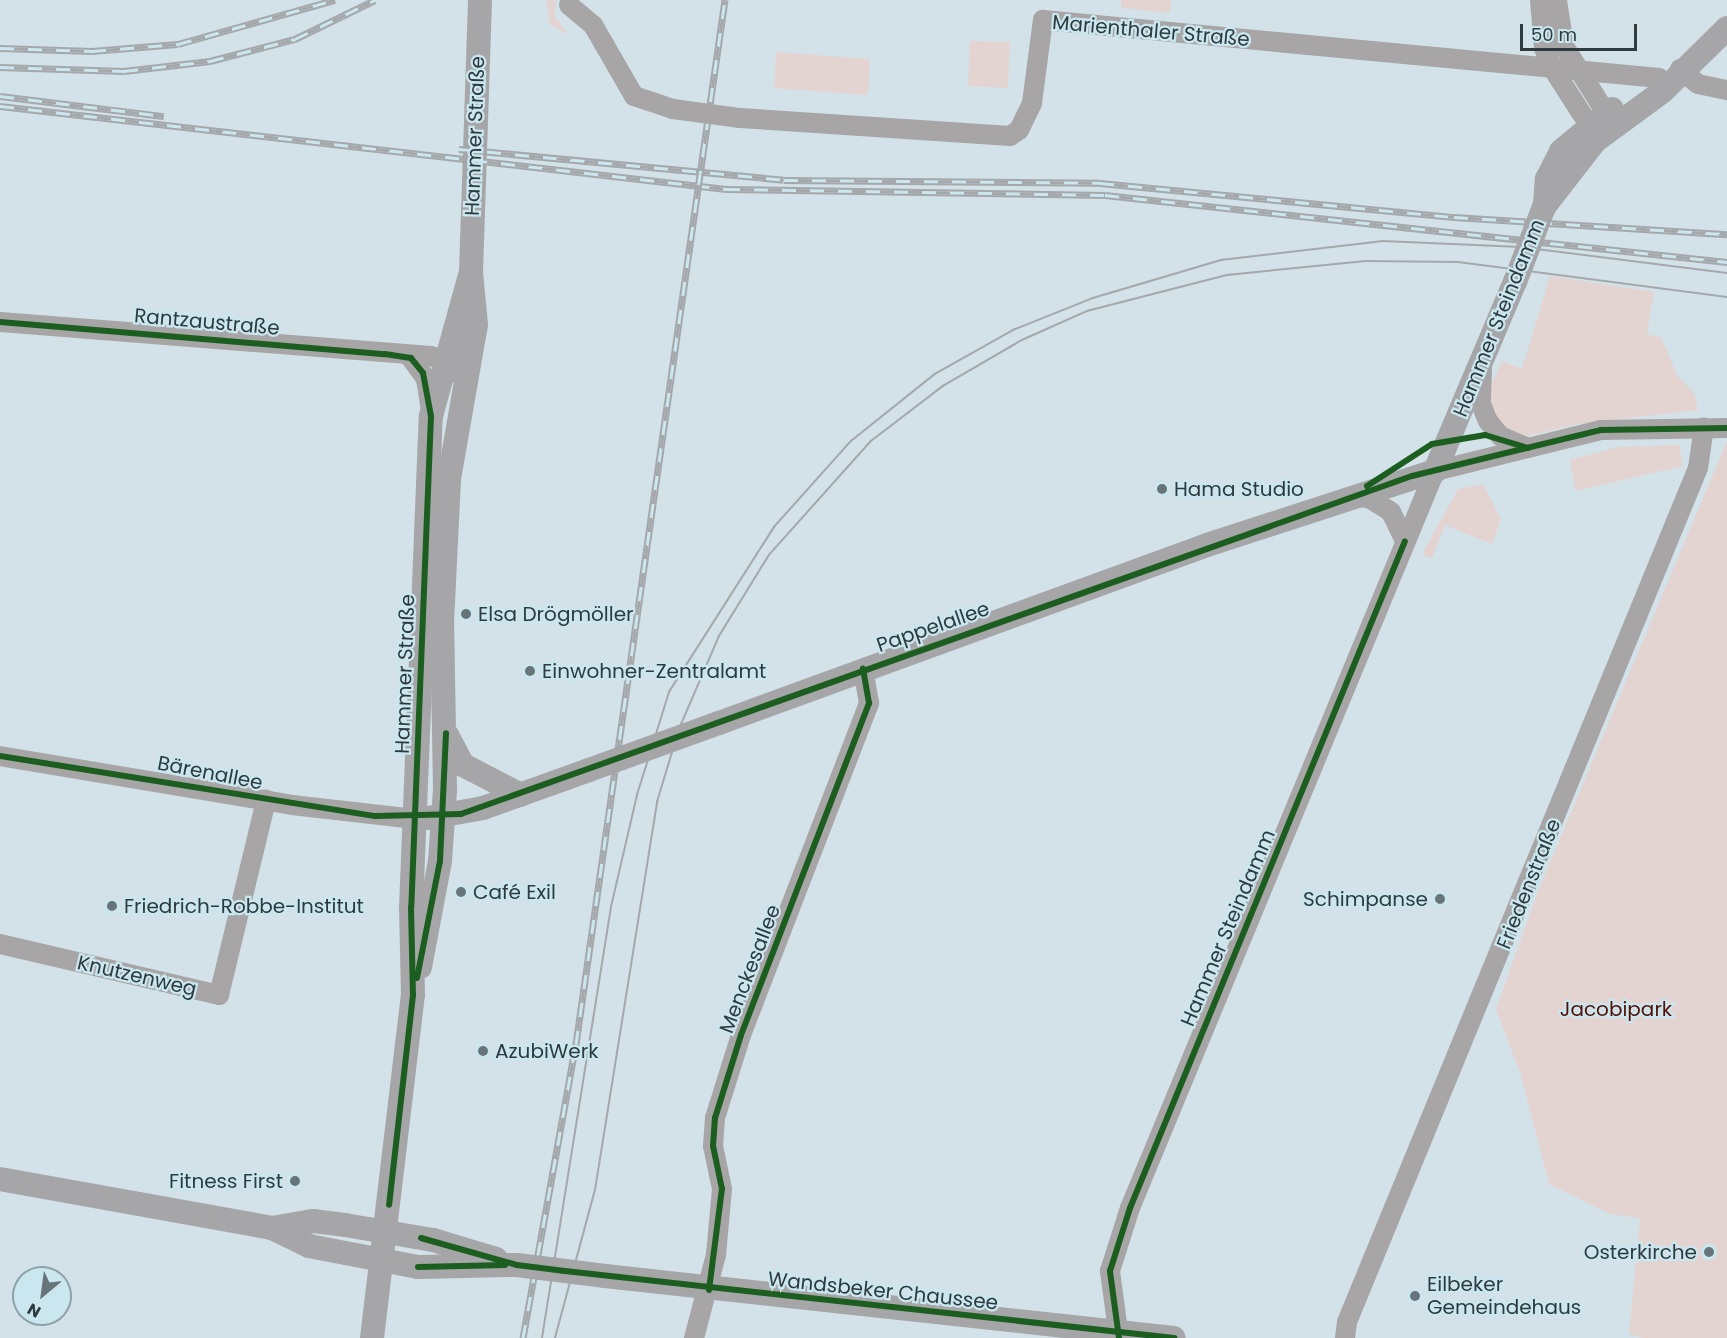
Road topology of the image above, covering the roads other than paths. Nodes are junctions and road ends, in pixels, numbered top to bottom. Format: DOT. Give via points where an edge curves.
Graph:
graph roads {
  1 [pos="480,0"];
  2 [pos="1540,0"];
  3 [pos="1557,0"];
  4 [pos="569,5"];
  5 [pos="1727,28"];
  6 [pos="1553,69"];
  7 [pos="1578,69"];
  8 [pos="1670,74"];
  9 [pos="1727,90"];
  10 [pos="1600,124"];
  11 [pos="471,272"];
  12 [pos="0,322"];
  13 [pos="411,358"];
  14 [pos="446,361"];
  15 [pos="1482,364"];
  16 [pos="462,398"];
  17 [pos="431,416"];
  18 [pos="1704,427"];
  19 [pos="1727,428"];
  20 [pos="1528,448"];
  21 [pos="1435,471"];
  22 [pos="1352,496"];
  23 [pos="1405,541"];
  24 [pos="863,669"];
  25 [pos="446,733"];
  26 [pos="0,756"];
  27 [pos="521,795"];
  28 [pos="266,800"];
  29 [pos="443,816"];
  30 [pos="415,819"];
  31 [pos="0,944"];
  32 [pos="413,995"];
  33 [pos="0,1179"];
  34 [pos="272,1228"];
  35 [pos="386,1232"];
  36 [pos="383,1260"];
  37 [pos="517,1264"];
  38 [pos="709,1290"];
  39 [pos="1119,1335"];
  40 [pos="372,1338"];
  41 [pos="694,1338"];
  42 [pos="1174,1338"];
  43 [pos="1345,1338"];
  1 -- 11 [label="main road, Hammer Straße"];
  2 -- 6 [label="street" via="1544,48"];
  3 -- 7 [label="street" via="1564,46"];
  4 -- 6 [label="street, Marienthaler Straße, bridge" via="593,26 634,96 673,109 740,118 1010,136 1026,120 1032,103 1042,20"];
  5 -- 8 [label="main road, Hammer Steindamm"];
  6 -- 7 [label="street, Marienthaler Straße"];
  6 -- 10 [label="street"];
  7 -- 8 [label="street, Marienthaler Straße"];
  7 -- 10 [label="street"];
  8 -- 9 [label="street, Marienthaler Straße"];
  8 -- 10 [label="main road, Hammer Steindamm"];
  10 -- 15 [label="main road, Hammer Steindamm, bridge" via="1555,160 1545,207"];
  11 -- 14 [label="main road, Hammer Straße"];
  11 -- 16 [label="main road, Hammer Straße" via="476,325"];
  12 -- 13 [label="street, Rantzaustraße"];
  13 -- 14 [label="street, Rantzaustraße"];
  13 -- 17 [label="street, Hammer Straße" via="426,379"];
  14 -- 16 [label="street"];
  14 -- 17 [label="main road, Hammer Straße"];
  15 -- 20 [label="street" via="1481,404 1488,421 1500,436"];
  15 -- 21 [label="main road, Hammer Steindamm"];
  16 -- 25 [label="main road, Hammer Straße" via="444,561"];
  17 -- 30 [label="main road, Hammer Straße"];
  18 -- 19 [label="street"];
  18 -- 20 [label="street" via="1601,430"];
  18 -- 43 [label="street, Friedenstraße" via="1698,468 1347,1322"];
  20 -- 21 [label="street"];
  21 -- 22 [label="main road, Pappelallee"];
  21 -- 23 [label="street, Hammer Steindamm"];
  22 -- 23 [label="street" via="1385,506 1401,525"];
  22 -- 24 [label="main road, Pappelallee"];
  23 -- 39 [label="street, Hammer Steindamm" via="1130,1208 1110,1271"];
  24 -- 27 [label="main road, Pappelallee, bridge"];
  24 -- 38 [label="street, Menckesallee" via="869,704 741,1035 715,1118 713,1146 722,1189"];
  25 -- 27 [label="main road" via="463,765"];
  25 -- 29 [label="main road, Hammer Straße"];
  26 -- 28 [label="street, Bärenallee"];
  27 -- 29 [label="main road, Pappelallee"];
  28 -- 30 [label="street, Bärenallee"];
  28 -- 31 [label="street, Knutzenweg" via="219,995"];
  29 -- 30 [label="main road, Pappelallee"];
  29 -- 32 [label="main road, Hammer Straße" via="430,926"];
  30 -- 32 [label="main road, Hammer Straße"];
  32 -- 35 [label="main road, Hammer Straße"];
  33 -- 34 [label="main road"];
  34 -- 35 [label="main road" via="313,1221"];
  34 -- 36 [label="main road" via="309,1246"];
  35 -- 36 [label="main road, Hammer Straße"];
  35 -- 37 [label="main road"];
  36 -- 37 [label="main road" via="428,1268"];
  36 -- 40 [label="main road, Hammer Straße"];
  37 -- 38 [label="main road, Wandsbeker Chaussee, bridge"];
  38 -- 39 [label="main road, Wandsbeker Chaussee"];
  38 -- 41 [label="street, Menckesallee"];
  39 -- 42 [label="main road, Wandsbeker Chaussee"];
}
